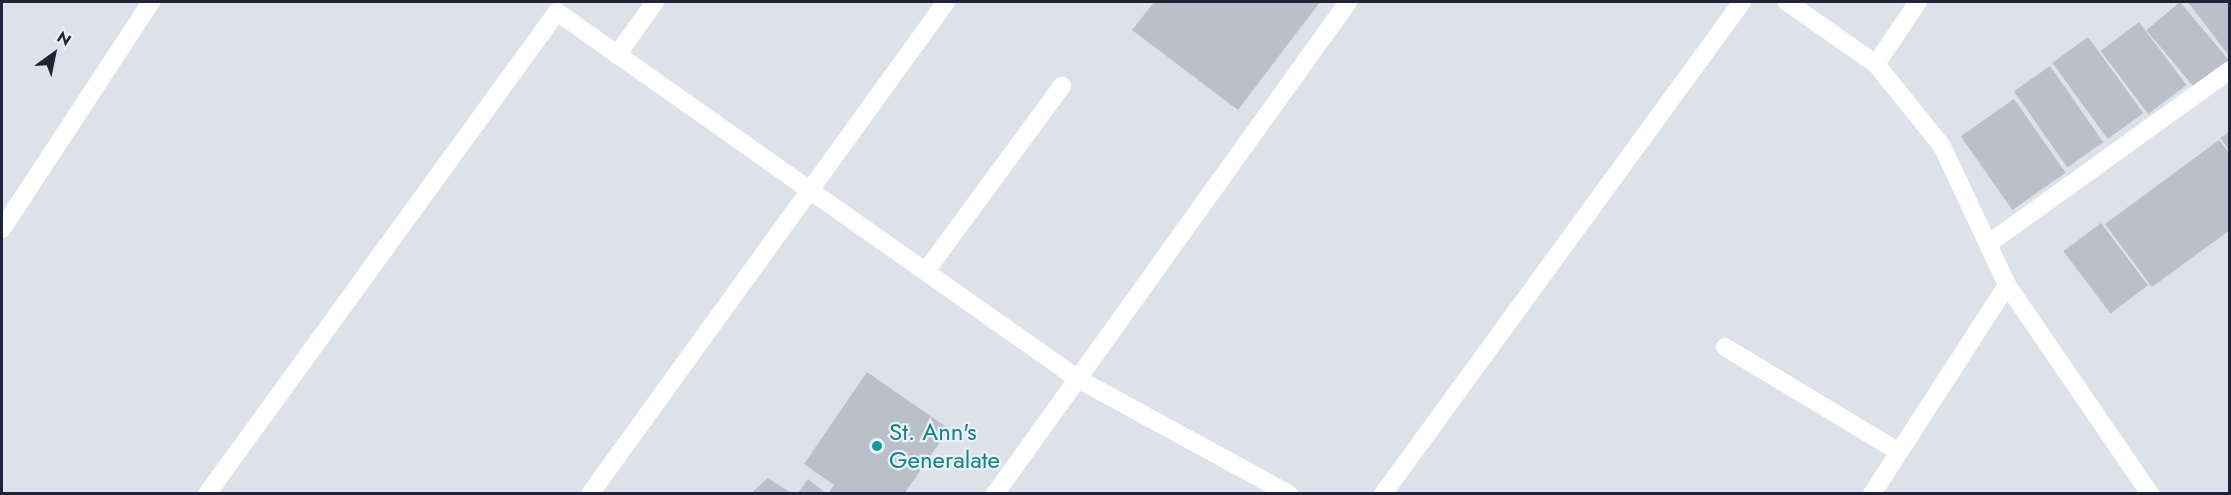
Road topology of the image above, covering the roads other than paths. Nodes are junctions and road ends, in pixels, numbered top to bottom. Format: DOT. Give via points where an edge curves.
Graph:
graph roads {
  1 [pos="151,2"];
  2 [pos="654,2"];
  3 [pos="946,2"];
  4 [pos="1348,2"];
  5 [pos="1742,2"];
  6 [pos="1787,2"];
  7 [pos="1918,2"];
  8 [pos="617,55"];
  9 [pos="1876,64"];
  10 [pos="2229,70"];
  11 [pos="1062,86"];
  12 [pos="810,190"];
  13 [pos="2,229"];
  14 [pos="1988,244"];
  15 [pos="926,271"];
  16 [pos="2007,285"];
  17 [pos="1725,347"];
  18 [pos="1078,379"];
  19 [pos="1899,453"];
  20 [pos="207,494"];
  21 [pos="590,494"];
  22 [pos="995,494"];
  23 [pos="1289,494"];
  24 [pos="1383,494"];
  25 [pos="1872,494"];
  26 [pos="2150,494"];
  1 -- 13 [label="street"];
  2 -- 8 [label="street"];
  3 -- 12 [label="street"];
  4 -- 18 [label="street"];
  5 -- 24 [label="street"];
  6 -- 9 [label="street"];
  7 -- 9 [label="street"];
  8 -- 12 [label="street"];
  8 -- 20 [label="street" via="557,12"];
  9 -- 14 [label="street" via="1942,146"];
  10 -- 14 [label="street"];
  11 -- 15 [label="street"];
  12 -- 15 [label="street"];
  12 -- 21 [label="street"];
  14 -- 16 [label="street"];
  15 -- 18 [label="street"];
  16 -- 19 [label="street"];
  16 -- 26 [label="street"];
  17 -- 19 [label="street"];
  18 -- 22 [label="street"];
  18 -- 23 [label="street"];
  19 -- 25 [label="street"];
}
